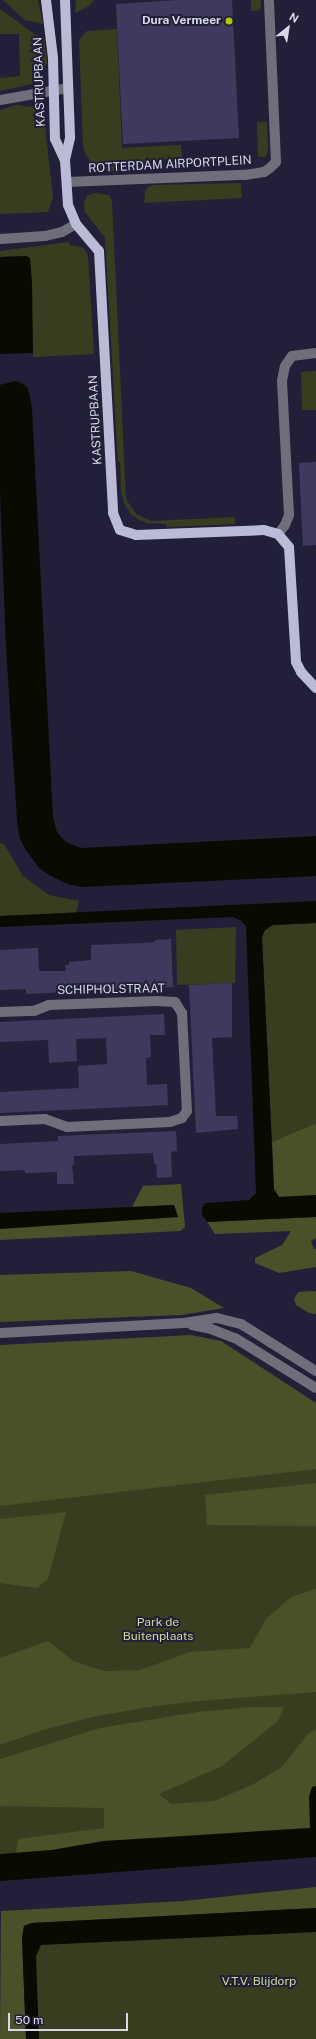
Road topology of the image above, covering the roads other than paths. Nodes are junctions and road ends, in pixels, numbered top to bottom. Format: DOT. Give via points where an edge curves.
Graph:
graph roads {
  1 [pos="46,0"];
  2 [pos="64,0"];
  3 [pos="269,0"];
  4 [pos="68,88"];
  5 [pos="54,90"];
  6 [pos="0,100"];
  7 [pos="65,160"];
  8 [pos="66,182"];
  9 [pos="76,224"];
  10 [pos="0,239"];
  11 [pos="316,353"];
  12 [pos="278,534"];
  13 [pos="316,688"];
  14 [pos="0,1012"];
  15 [pos="0,1121"];
  16 [pos="184,1323"];
  17 [pos="0,1333"];
  18 [pos="316,1371"];
  19 [pos="316,1388"];
  1 -- 5 [label="main road, KASTRUPBAAN" via="52,43"];
  2 -- 4 [label="main road, KASTRUPBAAN"];
  3 -- 8 [label="street, ROTTERDAM AIRPORTPLEIN" via="276,162 264,172 253,174"];
  4 -- 5 [label="street"];
  4 -- 7 [label="main road, KASTRUPBAAN" via="70,138"];
  5 -- 6 [label="street"];
  5 -- 7 [label="main road, KASTRUPBAAN" via="55,139"];
  7 -- 8 [label="main road, KASTRUPBAAN"];
  8 -- 9 [label="main road, KASTRUPBAAN" via="68,205"];
  9 -- 10 [label="street" via="62,232 45,236"];
  9 -- 12 [label="main road, KASTRUPBAAN" via="99,251 113,513 120,530 136,535 264,530"];
  11 -- 12 [label="street" via="292,356 284,366 282,381 289,515"];
  12 -- 13 [label="main road" via="289,547 296,662 301,672"];
  14 -- 15 [label="street, SCHIPHOLSTRAAT" via="34,1010 49,1005 157,1000 175,1002 182,1013 187,1111 182,1118 170,1122 67,1127 45,1119"];
  16 -- 17 [label="street"];
  16 -- 18 [label="street" via="217,1318 236,1322"];
  16 -- 19 [label="street" via="235,1338"];
}
